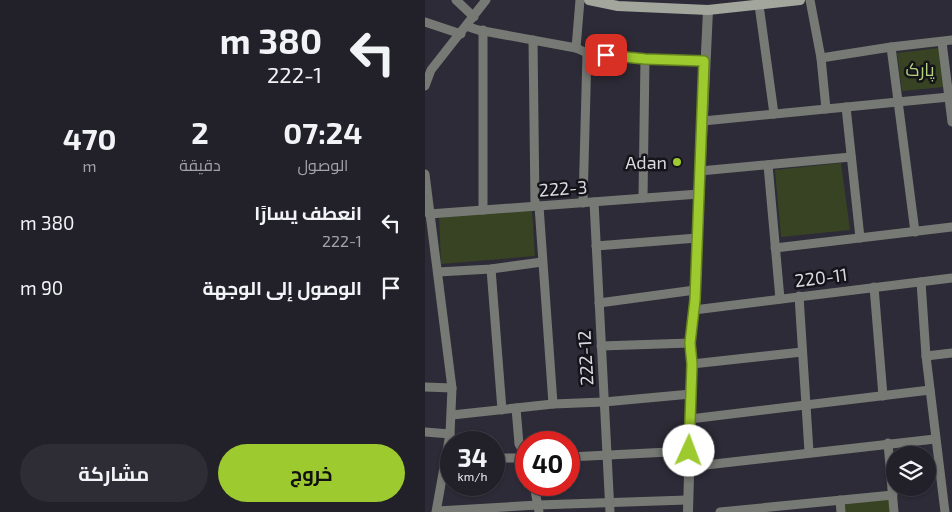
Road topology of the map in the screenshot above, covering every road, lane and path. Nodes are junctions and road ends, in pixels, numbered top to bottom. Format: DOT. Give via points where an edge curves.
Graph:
graph roads {
  1 [pos="456,0"];
  2 [pos="486,0"];
  3 [pos="580,0"];
  4 [pos="589,0"];
  5 [pos="800,0"];
  6 [pos="810,0"];
  7 [pos="658,4"];
  8 [pos="759,5"];
  9 [pos="708,10"];
  10 [pos="474,17"];
  11 [pos="425,22"];
  12 [pos="466,26"];
  13 [pos="483,30"];
  14 [pos="461,34"];
  15 [pos="533,40"];
  16 [pos="952,40"];
  17 [pos="942,42"];
  18 [pos="891,47"];
  19 [pos="576,48"];
  20 [pos="587,53"];
  21 [pos="821,58"];
  22 [pos="645,59"];
  23 [pos="704,61"];
  24 [pos="425,86"];
  25 [pos="949,96"];
  26 [pos="898,102"];
  27 [pos="846,107"];
  28 [pos="825,109"];
  29 [pos="774,114"];
  30 [pos="703,121"];
  31 [pos="952,122"];
  32 [pos="851,157"];
  33 [pos="768,165"];
  34 [pos="700,171"];
  35 [pos="425,174"];
  36 [pos="426,185"];
  37 [pos="699,194"];
  38 [pos="643,198"];
  39 [pos="594,202"];
  40 [pos="583,203"];
  41 [pos="537,206"];
  42 [pos="483,210"];
  43 [pos="429,214"];
  44 [pos="952,227"];
  45 [pos="428,230"];
  46 [pos="915,232"];
  47 [pos="697,238"];
  48 [pos="860,238"];
  49 [pos="596,246"];
  50 [pos="775,248"];
  51 [pos="542,262"];
  52 [pos="491,269"];
  53 [pos="438,272"];
  54 [pos="952,278"];
  55 [pos="921,282"];
  56 [pos="874,287"];
  57 [pos="695,290"];
  58 [pos="799,296"];
  59 [pos="780,299"];
  60 [pos="599,303"];
  61 [pos="694,310"];
  62 [pos="690,343"];
  63 [pos="601,346"];
  64 [pos="803,352"];
  65 [pos="952,353"];
  66 [pos="926,356"];
  67 [pos="692,364"];
  68 [pos="425,387"];
  69 [pos="452,388"];
  70 [pos="930,390"];
  71 [pos="691,394"];
  72 [pos="883,396"];
  73 [pos="603,402"];
  74 [pos="553,404"];
  75 [pos="807,405"];
  76 [pos="516,408"];
  77 [pos="502,410"];
  78 [pos="452,415"];
  79 [pos="690,419"];
  80 [pos="450,431"];
  81 [pos="518,431"];
  82 [pos="425,432"];
  83 [pos="440,433"];
  84 [pos="935,439"];
  85 [pos="888,443"];
  86 [pos="888,446"];
  87 [pos="689,451"];
  88 [pos="809,452"];
  89 [pos="606,455"];
  90 [pos="580,456"];
  91 [pos="688,467"];
  92 [pos="440,496"];
  93 [pos="886,496"];
  94 [pos="893,496"];
  95 [pos="687,500"];
  96 [pos="840,500"];
  97 [pos="609,502"];
  98 [pos="538,508"];
  99 [pos="795,508"];
  100 [pos="743,511"];
  101 [pos="437,512"];
  102 [pos="610,512"];
  103 [pos="688,512"];
  104 [pos="720,512"];
  105 [pos="841,512"];
  106 [pos="894,512"];
  107 [pos="945,512"];
  1 -- 10 [label="street"];
  2 -- 10 [label="street"];
  3 -- 19 [label="street"];
  4 -- 7 [label="main road" via="618,6"];
  5 -- 8 [label="main road"];
  6 -- 21 [label="street"];
  7 -- 9 [label="main road"];
  8 -- 9 [label="main road"];
  8 -- 29 [label="street"];
  9 -- 23 [label="street"];
  10 -- 12 [label="street"];
  11 -- 14 [label="street"];
  12 -- 13 [label="street"];
  12 -- 14 [label="street"];
  13 -- 15 [label="street"];
  13 -- 42 [label="street"];
  14 -- 24 [label="street" via="431,70"];
  15 -- 19 [label="street"];
  15 -- 41 [label="street"];
  16 -- 17 [label="street"];
  17 -- 18 [label="street"];
  17 -- 25 [label="street"];
  18 -- 21 [label="street"];
  18 -- 26 [label="street"];
  19 -- 20 [label="street"];
  20 -- 22 [label="street"];
  20 -- 40 [label="street"];
  21 -- 28 [label="street"];
  22 -- 23 [label="street"];
  22 -- 38 [label="street"];
  23 -- 30 [label="street"];
  25 -- 26 [label="street"];
  25 -- 31 [label="street"];
  26 -- 27 [label="street"];
  26 -- 46 [label="street"];
  27 -- 28 [label="street"];
  27 -- 32 [label="street"];
  28 -- 29 [label="street"];
  29 -- 30 [label="street"];
  30 -- 34 [label="street"];
  32 -- 33 [label="street"];
  32 -- 48 [label="street"];
  33 -- 34 [label="street"];
  33 -- 50 [label="street"];
  34 -- 37 [label="street"];
  35 -- 36 [label="street"];
  36 -- 43 [label="street"];
  37 -- 38 [label="street, 222-3"];
  37 -- 47 [label="street"];
  38 -- 39 [label="street, 222-3"];
  39 -- 40 [label="street, 222-3"];
  39 -- 49 [label="street, 222-12"];
  40 -- 41 [label="street, 222-3"];
  41 -- 42 [label="street, 222-3"];
  41 -- 51 [label="street"];
  42 -- 43 [label="street, 222-3"];
  43 -- 45 [label="street"];
  44 -- 46 [label="street"];
  45 -- 53 [label="street"];
  46 -- 48 [label="street"];
  47 -- 49 [label="street"];
  47 -- 57 [label="street"];
  48 -- 50 [label="street"];
  49 -- 60 [label="street, 222-12"];
  50 -- 59 [label="street"];
  51 -- 52 [label="street"];
  51 -- 74 [label="street"];
  52 -- 53 [label="street"];
  52 -- 77 [label="street"];
  53 -- 69 [label="street"];
  54 -- 55 [label="street, 220-11"];
  55 -- 56 [label="street, 220-11"];
  55 -- 66 [label="street"];
  56 -- 58 [label="street, 220-11"];
  56 -- 72 [label="street"];
  57 -- 60 [label="street"];
  57 -- 61 [label="street"];
  58 -- 59 [label="street, 220-11"];
  58 -- 64 [label="street"];
  59 -- 61 [label="street, 220-11"];
  60 -- 63 [label="street, 222-12"];
  61 -- 62 [label="street"];
  62 -- 63 [label="street"];
  62 -- 67 [label="street"];
  63 -- 73 [label="street, 222-12"];
  64 -- 67 [label="street"];
  64 -- 75 [label="street"];
  65 -- 66 [label="street"];
  66 -- 70 [label="street"];
  67 -- 71 [label="street"];
  68 -- 69 [label="street"];
  69 -- 78 [label="street"];
  70 -- 72 [label="street"];
  70 -- 84 [label="street"];
  71 -- 73 [label="street"];
  71 -- 79 [label="street"];
  72 -- 75 [label="street"];
  73 -- 74 [label="street"];
  73 -- 89 [label="street, 222-12"];
  74 -- 76 [label="street"];
  75 -- 79 [label="street"];
  75 -- 88 [label="street"];
  76 -- 77 [label="street"];
  76 -- 81 [label="street"];
  77 -- 78 [label="street"];
  78 -- 80 [label="street"];
  79 -- 87 [label="street"];
  82 -- 83 [label="street"];
  84 -- 85 [label="street"];
  84 -- 107 [label="street"];
  85 -- 86 [label="street"];
  85 -- 88 [label="street"];
  87 -- 89 [label="street"];
  87 -- 91 [label="street"];
  88 -- 91 [label="street"];
  89 -- 90 [label="street"];
  89 -- 97 [label="street, 222-12"];
  91 -- 95 [label="street"];
  92 -- 101 [label="street"];
  93 -- 96 [label="street"];
  94 -- 106 [label="street"];
  95 -- 97 [label="street"];
  95 -- 103 [label="street"];
  96 -- 99 [label="street"];
  96 -- 105 [label="street"];
  97 -- 98 [label="street"];
  97 -- 102 [label="street, 222-12"];
  98 -- 101 [label="street"];
  99 -- 100 [label="street"];
  100 -- 104 [label="street"];
}
